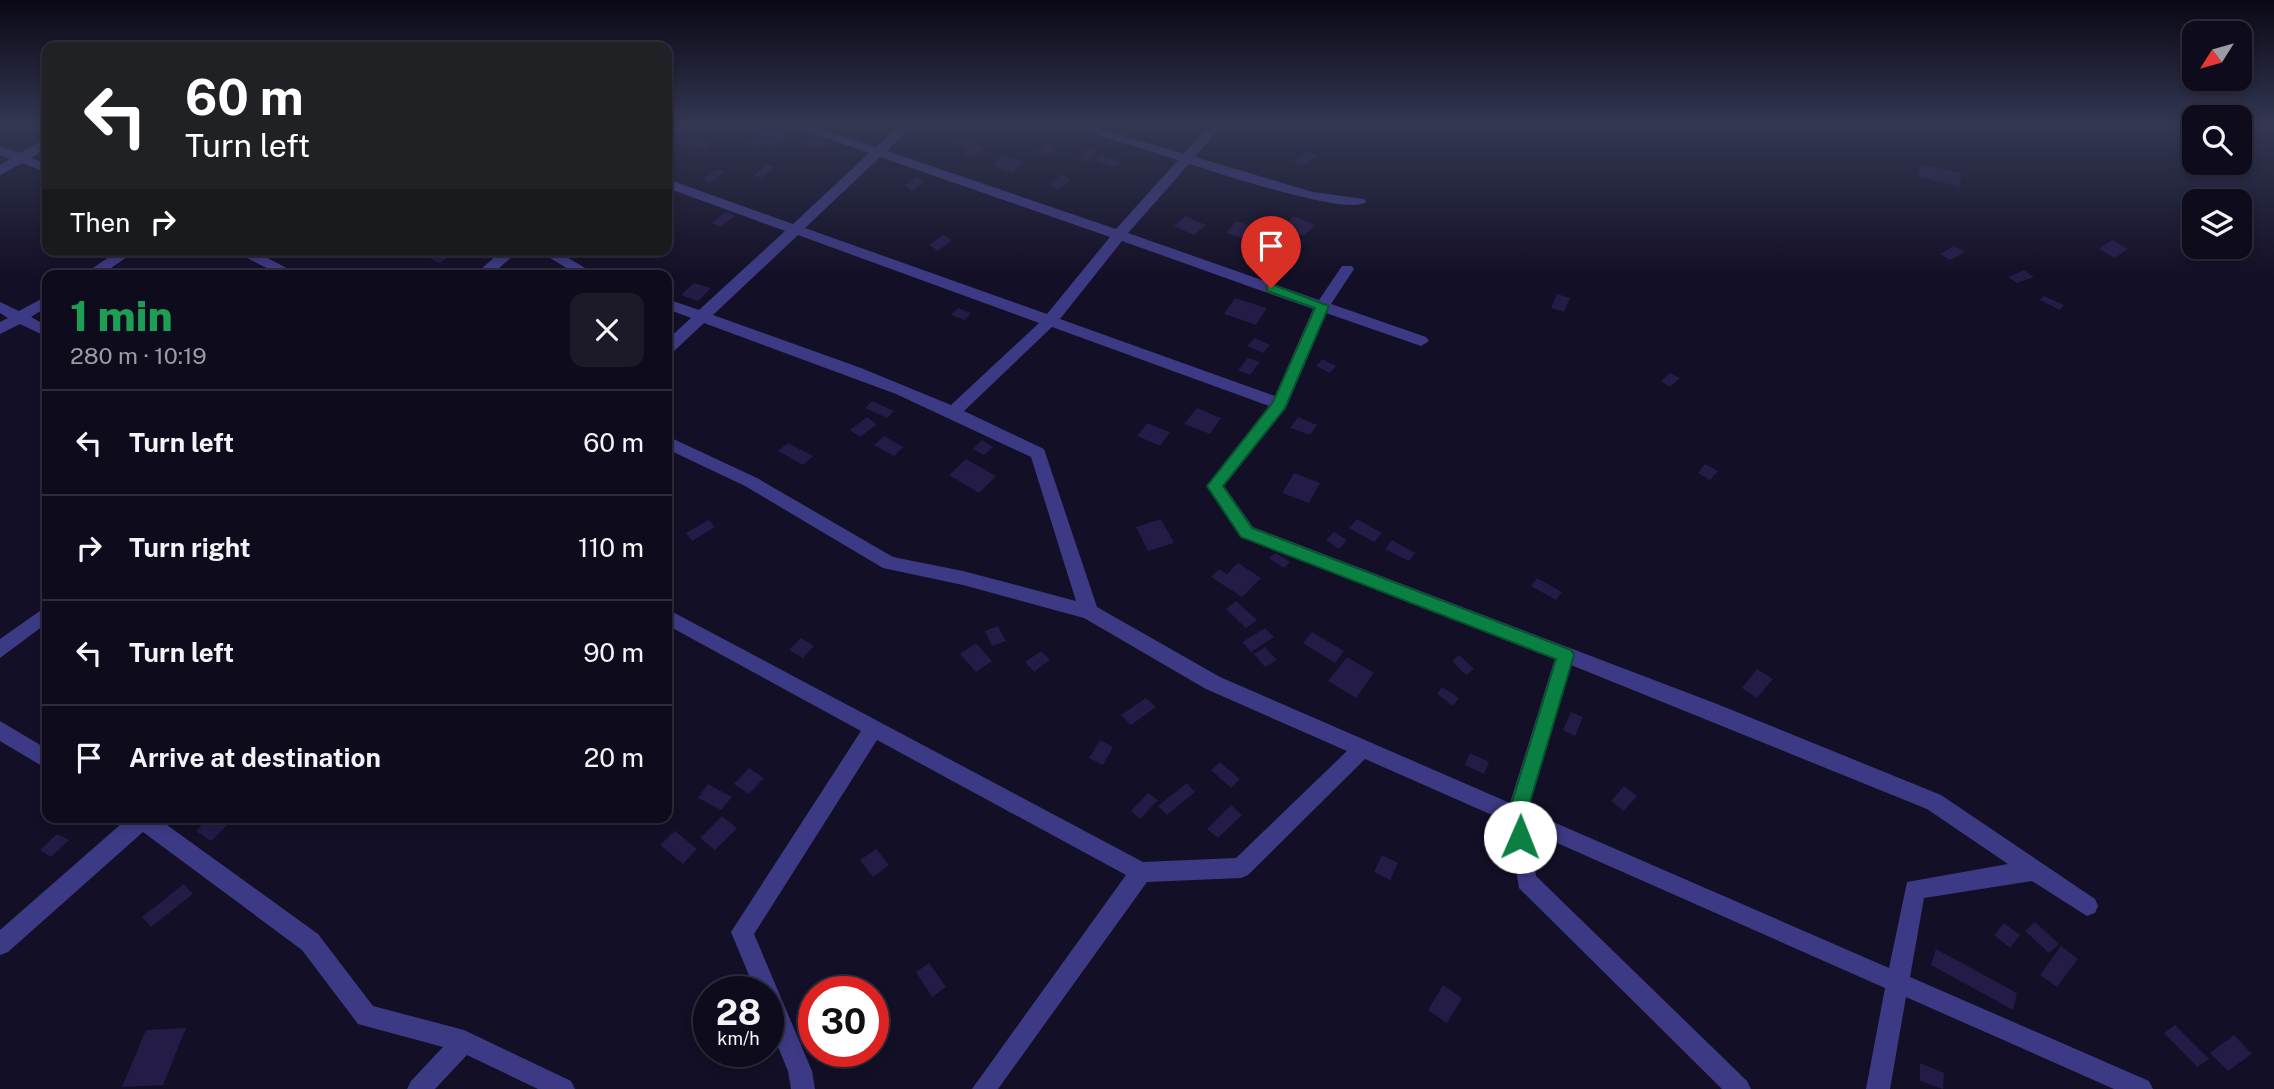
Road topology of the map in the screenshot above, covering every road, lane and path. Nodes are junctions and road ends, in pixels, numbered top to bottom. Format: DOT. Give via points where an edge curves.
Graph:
graph roads {
  1 [pos="855,175"];
  2 [pos="944,175"];
  3 [pos="1173,175"];
  4 [pos="1240,175"];
  5 [pos="672,185"];
  6 [pos="1359,202"];
  7 [pos="794,229"];
  8 [pos="1119,235"];
  9 [pos="120,256"];
  10 [pos="252,256"];
  11 [pos="505,256"];
  12 [pos="555,256"];
  13 [pos="98,270"];
  14 [pos="282,270"];
  15 [pos="487,270"];
  16 [pos="581,270"];
  17 [pos="1347,270"];
  18 [pos="42,304"];
  19 [pos="672,306"];
  20 [pos="1322,306"];
  21 [pos="0,307"];
  22 [pos="20,317"];
  23 [pos="703,317"];
  24 [pos="1050,321"];
  25 [pos="42,329"];
  26 [pos="0,330"];
  27 [pos="1421,341"];
  28 [pos="672,345"];
  29 [pos="1280,404"];
  30 [pos="953,412"];
  31 [pos="672,444"];
  32 [pos="1089,612"];
  33 [pos="42,617"];
  34 [pos="672,619"];
  35 [pos="0,650"];
  36 [pos="1565,655"];
  37 [pos="874,728"];
  38 [pos="0,730"];
  39 [pos="1363,748"];
  40 [pos="42,757"];
  41 [pos="1517,815"];
  42 [pos="136,823"];
  43 [pos="149,823"];
  44 [pos="2035,870"];
  45 [pos="1141,873"];
  46 [pos="2087,906"];
  47 [pos="0,944"];
  48 [pos="761,976"];
  49 [pos="1897,982"];
  50 [pos="784,1032"];
  51 [pos="464,1041"];
  52 [pos="419,1089"];
  53 [pos="563,1089"];
  54 [pos="803,1089"];
  55 [pos="984,1089"];
  56 [pos="1739,1089"];
  57 [pos="1878,1089"];
  58 [pos="2141,1089"];
  1 -- 7 [label="street"];
  2 -- 8 [label="street"];
  3 -- 8 [label="street"];
  4 -- 6 [label="street" via="1312,196"];
  5 -- 7 [label="street"];
  7 -- 23 [label="street"];
  7 -- 24 [label="street"];
  8 -- 20 [label="street"];
  8 -- 24 [label="street"];
  9 -- 13 [label="street"];
  10 -- 14 [label="street"];
  11 -- 15 [label="street"];
  12 -- 16 [label="street"];
  17 -- 20 [label="street"];
  18 -- 22 [label="street"];
  19 -- 23 [label="street"];
  20 -- 27 [label="street"];
  20 -- 29 [label="street"];
  21 -- 22 [label="street"];
  22 -- 25 [label="street"];
  22 -- 26 [label="street"];
  23 -- 28 [label="street"];
  23 -- 30 [label="street"];
  24 -- 29 [label="street"];
  24 -- 30 [label="street"];
  29 -- 36 [label="street" via="1215,486 1247,532"];
  30 -- 32 [label="street" via="1038,453"];
  31 -- 32 [label="street" via="751,482 889,563"];
  32 -- 39 [label="street" via="1213,683"];
  33 -- 35 [label="street"];
  34 -- 37 [label="street"];
  36 -- 41 [label="street"];
  36 -- 44 [label="street" via="1934,802"];
  37 -- 45 [label="street"];
  37 -- 48 [label="street" via="743,932"];
  38 -- 40 [label="street"];
  39 -- 41 [label="street"];
  39 -- 45 [label="street" via="1241,868"];
  41 -- 49 [label="street"];
  41 -- 56 [label="street" via="1525,881"];
  42 -- 47 [label="street"];
  43 -- 51 [label="street" via="310,942 366,1016"];
  44 -- 46 [label="street"];
  44 -- 49 [label="street" via="1915,889"];
  45 -- 55 [label="street"];
  49 -- 57 [label="street"];
  49 -- 58 [label="street"];
  50 -- 54 [label="street"];
  51 -- 52 [label="street"];
  51 -- 53 [label="street"];
}
